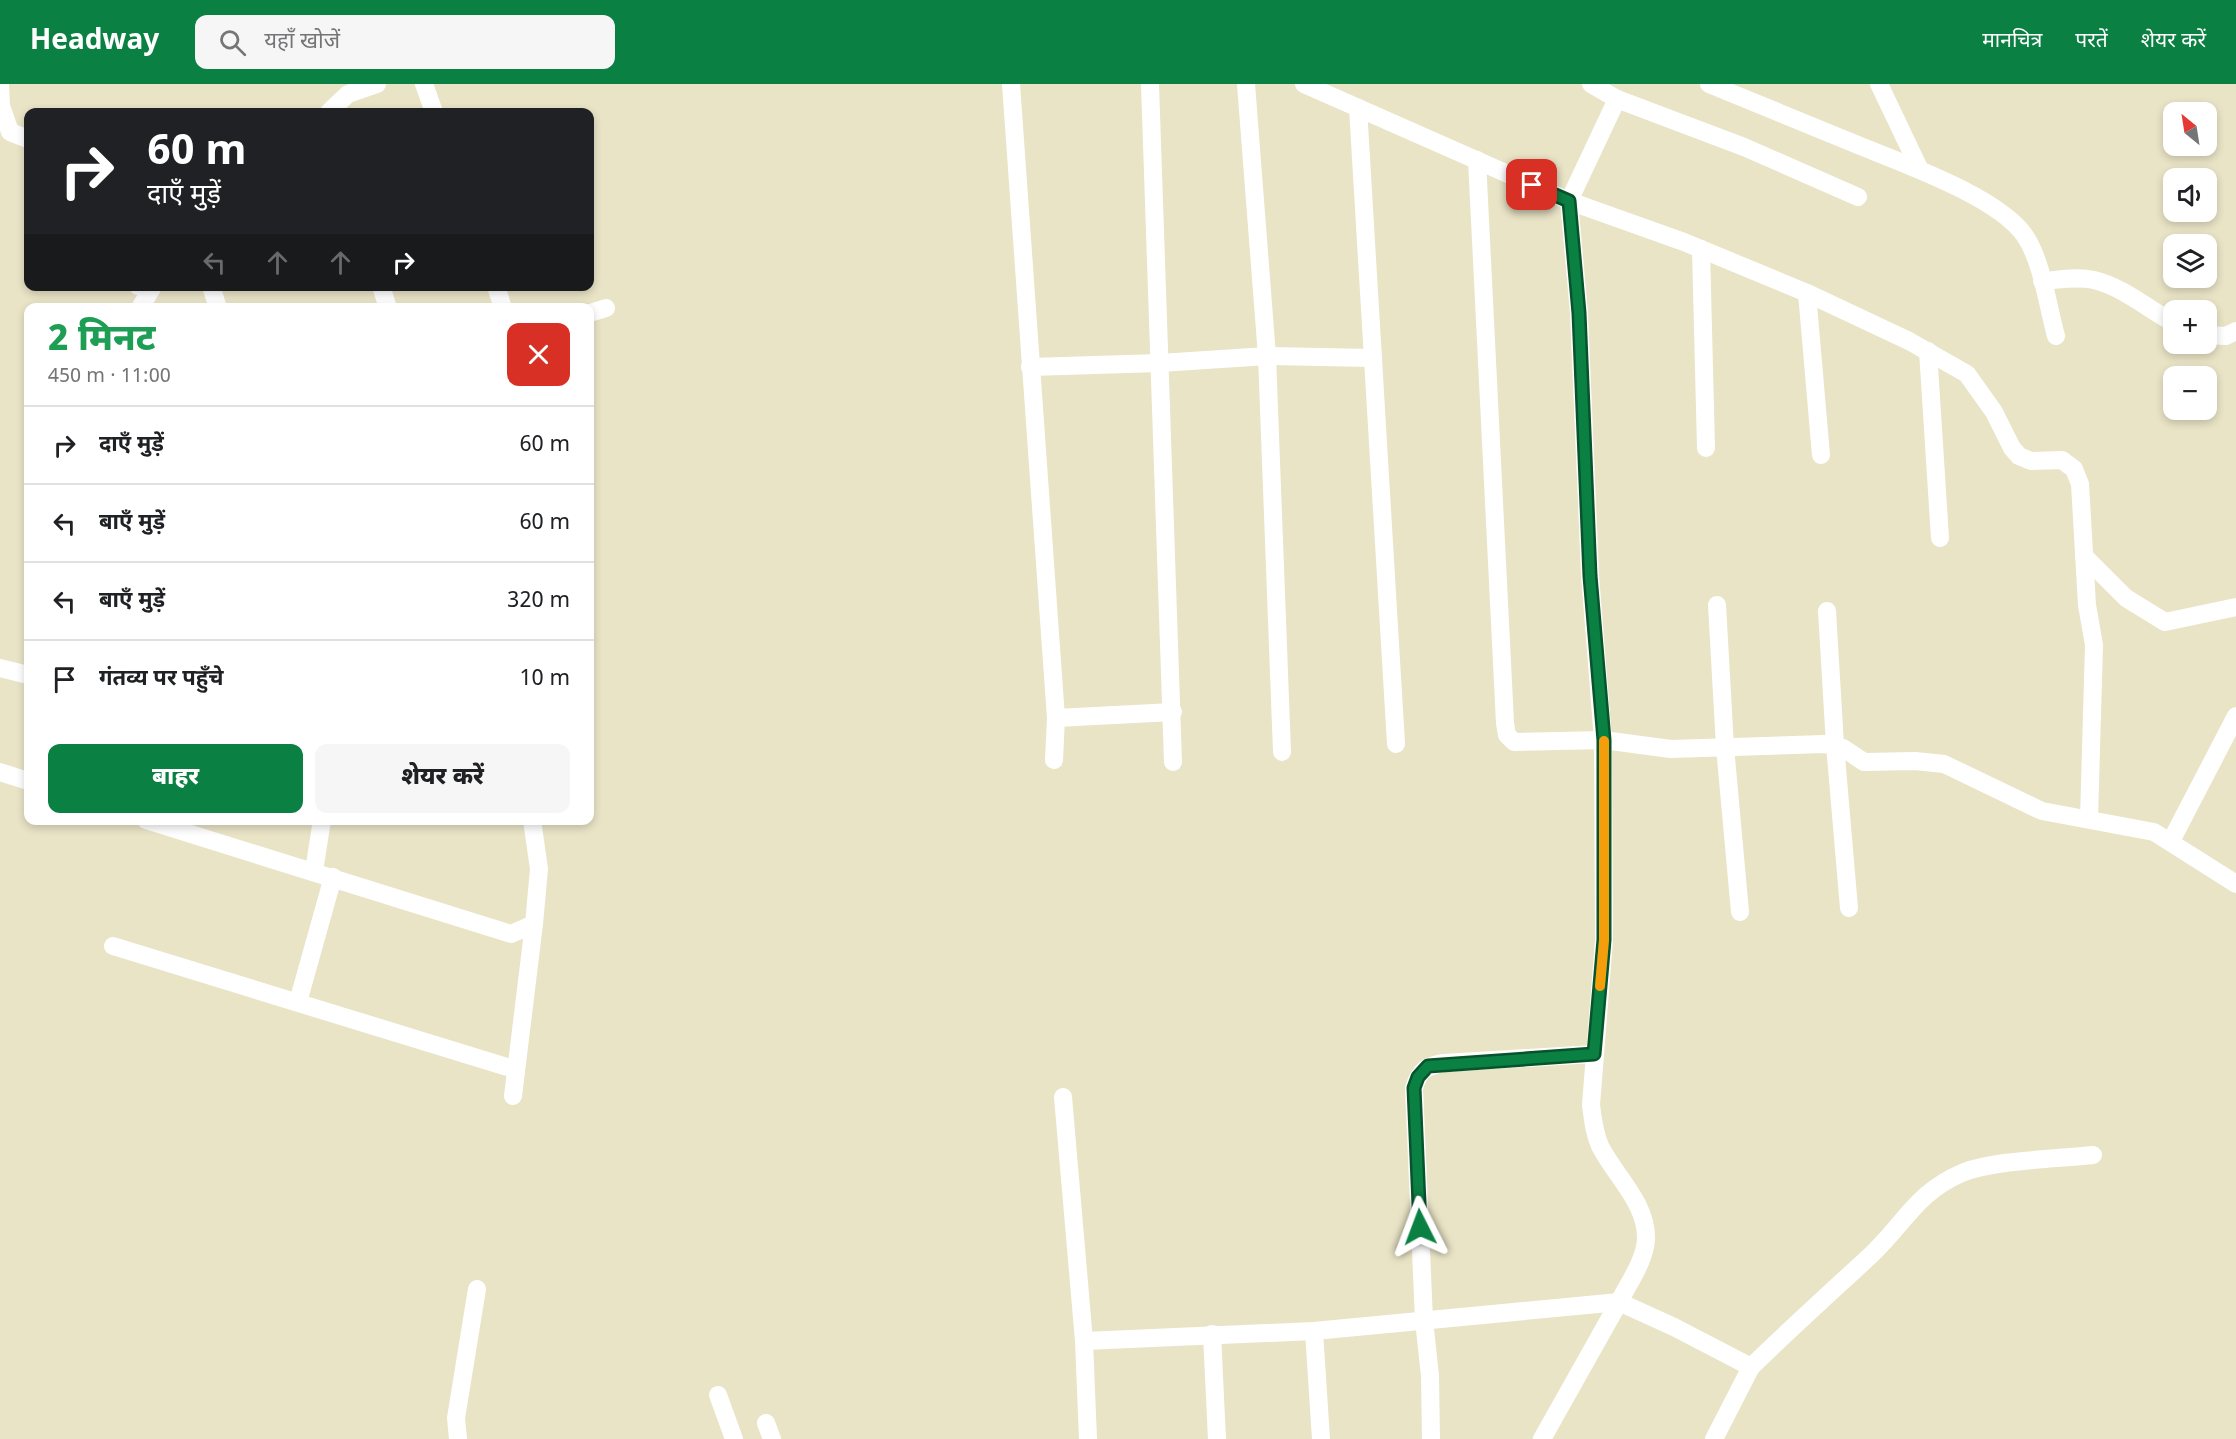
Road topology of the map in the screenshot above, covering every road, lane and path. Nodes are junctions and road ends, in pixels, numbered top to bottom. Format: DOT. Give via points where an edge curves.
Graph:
graph roads {
  1 [pos="0,84"];
  2 [pos="377,84"];
  3 [pos="424,84"];
  4 [pos="1011,84"];
  5 [pos="1150,84"];
  6 [pos="1246,84"];
  7 [pos="1304,84"];
  8 [pos="1591,84"];
  9 [pos="1709,84"];
  10 [pos="1879,84"];
  11 [pos="1617,99"];
  12 [pos="333,108"];
  13 [pos="433,108"];
  14 [pos="1358,108"];
  15 [pos="24,137"];
  16 [pos="1476,160"];
  17 [pos="1920,170"];
  18 [pos="1858,197"];
  19 [pos="1569,201"];
  20 [pos="1701,249"];
  21 [pos="2042,281"];
  22 [pos="1807,292"];
  23 [pos="2163,317"];
  24 [pos="2236,330"];
  25 [pos="2056,336"];
  26 [pos="2217,336"];
  27 [pos="1928,351"];
  28 [pos="1267,356"];
  29 [pos="1372,358"];
  30 [pos="1160,363"];
  31 [pos="1030,368"];
  32 [pos="1706,448"];
  33 [pos="1821,456"];
  34 [pos="1940,538"];
  35 [pos="2084,555"];
  36 [pos="1717,605"];
  37 [pos="2236,607"];
  38 [pos="1827,611"];
  39 [pos="0,668"];
  40 [pos="24,674"];
  41 [pos="1173,712"];
  42 [pos="2236,716"];
  43 [pos="1056,718"];
  44 [pos="1604,740"];
  45 [pos="1396,744"];
  46 [pos="1835,744"];
  47 [pos="1725,747"];
  48 [pos="1282,752"];
  49 [pos="1054,760"];
  50 [pos="1173,762"];
  51 [pos="0,772"];
  52 [pos="24,781"];
  53 [pos="2089,819"];
  54 [pos="164,825"];
  55 [pos="321,825"];
  56 [pos="533,825"];
  57 [pos="2171,841"];
  58 [pos="314,871"];
  59 [pos="333,877"];
  60 [pos="2236,884"];
  61 [pos="1849,908"];
  62 [pos="1740,912"];
  63 [pos="534,924"];
  64 [pos="113,946"];
  65 [pos="298,1002"];
  66 [pos="1594,1054"];
  67 [pos="507,1067"];
  68 [pos="513,1096"];
  69 [pos="1063,1097"];
  70 [pos="2093,1155"];
  71 [pos="477,1289"];
  72 [pos="1618,1302"];
  73 [pos="1424,1320"];
  74 [pos="1314,1330"];
  75 [pos="1212,1334"];
  76 [pos="1084,1341"];
  77 [pos="1751,1367"];
  78 [pos="718,1395"];
  79 [pos="458,1439"];
  80 [pos="734,1439"];
  81 [pos="1088,1439"];
  82 [pos="1217,1439"];
  83 [pos="1321,1439"];
  84 [pos="1431,1439"];
  85 [pos="1542,1439"];
  86 [pos="1714,1439"];
  1 -- 15 [label="street" via="10,132"];
  2 -- 12 [label="street" via="348,94"];
  3 -- 13 [label="street"];
  4 -- 31 [label="street"];
  5 -- 30 [label="street"];
  6 -- 28 [label="street"];
  7 -- 14 [label="street"];
  8 -- 11 [label="street"];
  9 -- 17 [label="street"];
  10 -- 17 [label="street"];
  11 -- 18 [label="street" via="1744,147"];
  11 -- 19 [label="street"];
  14 -- 16 [label="street"];
  14 -- 29 [label="street"];
  16 -- 19 [label="street"];
  16 -- 44 [label="street" via="1507,735 1514,742 1525,743"];
  17 -- 21 [label="street" via="2012,220 2026,237"];
  19 -- 20 [label="street"];
  19 -- 44 [label="street" via="1579,313 1590,576"];
  20 -- 22 [label="street"];
  20 -- 32 [label="street"];
  21 -- 23 [label="street" via="2094,280"];
  21 -- 25 [label="street"];
  22 -- 27 [label="street"];
  22 -- 33 [label="street"];
  24 -- 26 [label="street"];
  27 -- 34 [label="street"];
  27 -- 35 [label="street" via="1967,374 2019,456 2031,461 2062,460 2074,469 2080,484"];
  28 -- 29 [label="street"];
  28 -- 30 [label="street"];
  28 -- 48 [label="street"];
  29 -- 45 [label="street"];
  30 -- 31 [label="street"];
  30 -- 41 [label="street"];
  31 -- 43 [label="street"];
  35 -- 37 [label="street" via="2126,598 2165,622"];
  35 -- 53 [label="street" via="2094,645"];
  36 -- 47 [label="street"];
  38 -- 46 [label="street"];
  39 -- 40 [label="street"];
  41 -- 43 [label="street"];
  41 -- 50 [label="street"];
  42 -- 57 [label="street"];
  43 -- 49 [label="street"];
  44 -- 47 [label="street" via="1671,749"];
  44 -- 66 [label="street" via="1604,940"];
  46 -- 47 [label="street"];
  46 -- 53 [label="street" via="1864,762 1915,760 1944,764 2042,811"];
  46 -- 61 [label="street"];
  47 -- 62 [label="street"];
  51 -- 52 [label="street"];
  53 -- 57 [label="street" via="2154,832"];
  54 -- 58 [label="street"];
  55 -- 58 [label="street"];
  56 -- 63 [label="street" via="539,869"];
  57 -- 60 [label="street"];
  58 -- 59 [label="street"];
  59 -- 63 [label="street" via="511,934"];
  59 -- 65 [label="street"];
  63 -- 68 [label="street"];
  64 -- 65 [label="street"];
  65 -- 67 [label="street"];
  66 -- 72 [label="street" via="1594,1130 1643,1216 1646,1240 1642,1258"];
  66 -- 73 [label="street" via="1444,1063 1428,1066 1418,1077 1414,1088"];
  69 -- 76 [label="street"];
  70 -- 77 [label="street" via="1964,1172 1938,1186 1915,1204 1871,1255"];
  71 -- 79 [label="street" via="456,1418"];
  72 -- 73 [label="street"];
  72 -- 77 [label="street"];
  72 -- 85 [label="street"];
  73 -- 74 [label="street"];
  73 -- 84 [label="street"];
  74 -- 75 [label="street"];
  74 -- 83 [label="street"];
  75 -- 76 [label="street"];
  75 -- 82 [label="street"];
  76 -- 81 [label="street"];
  77 -- 86 [label="street"];
  78 -- 80 [label="street"];
}
